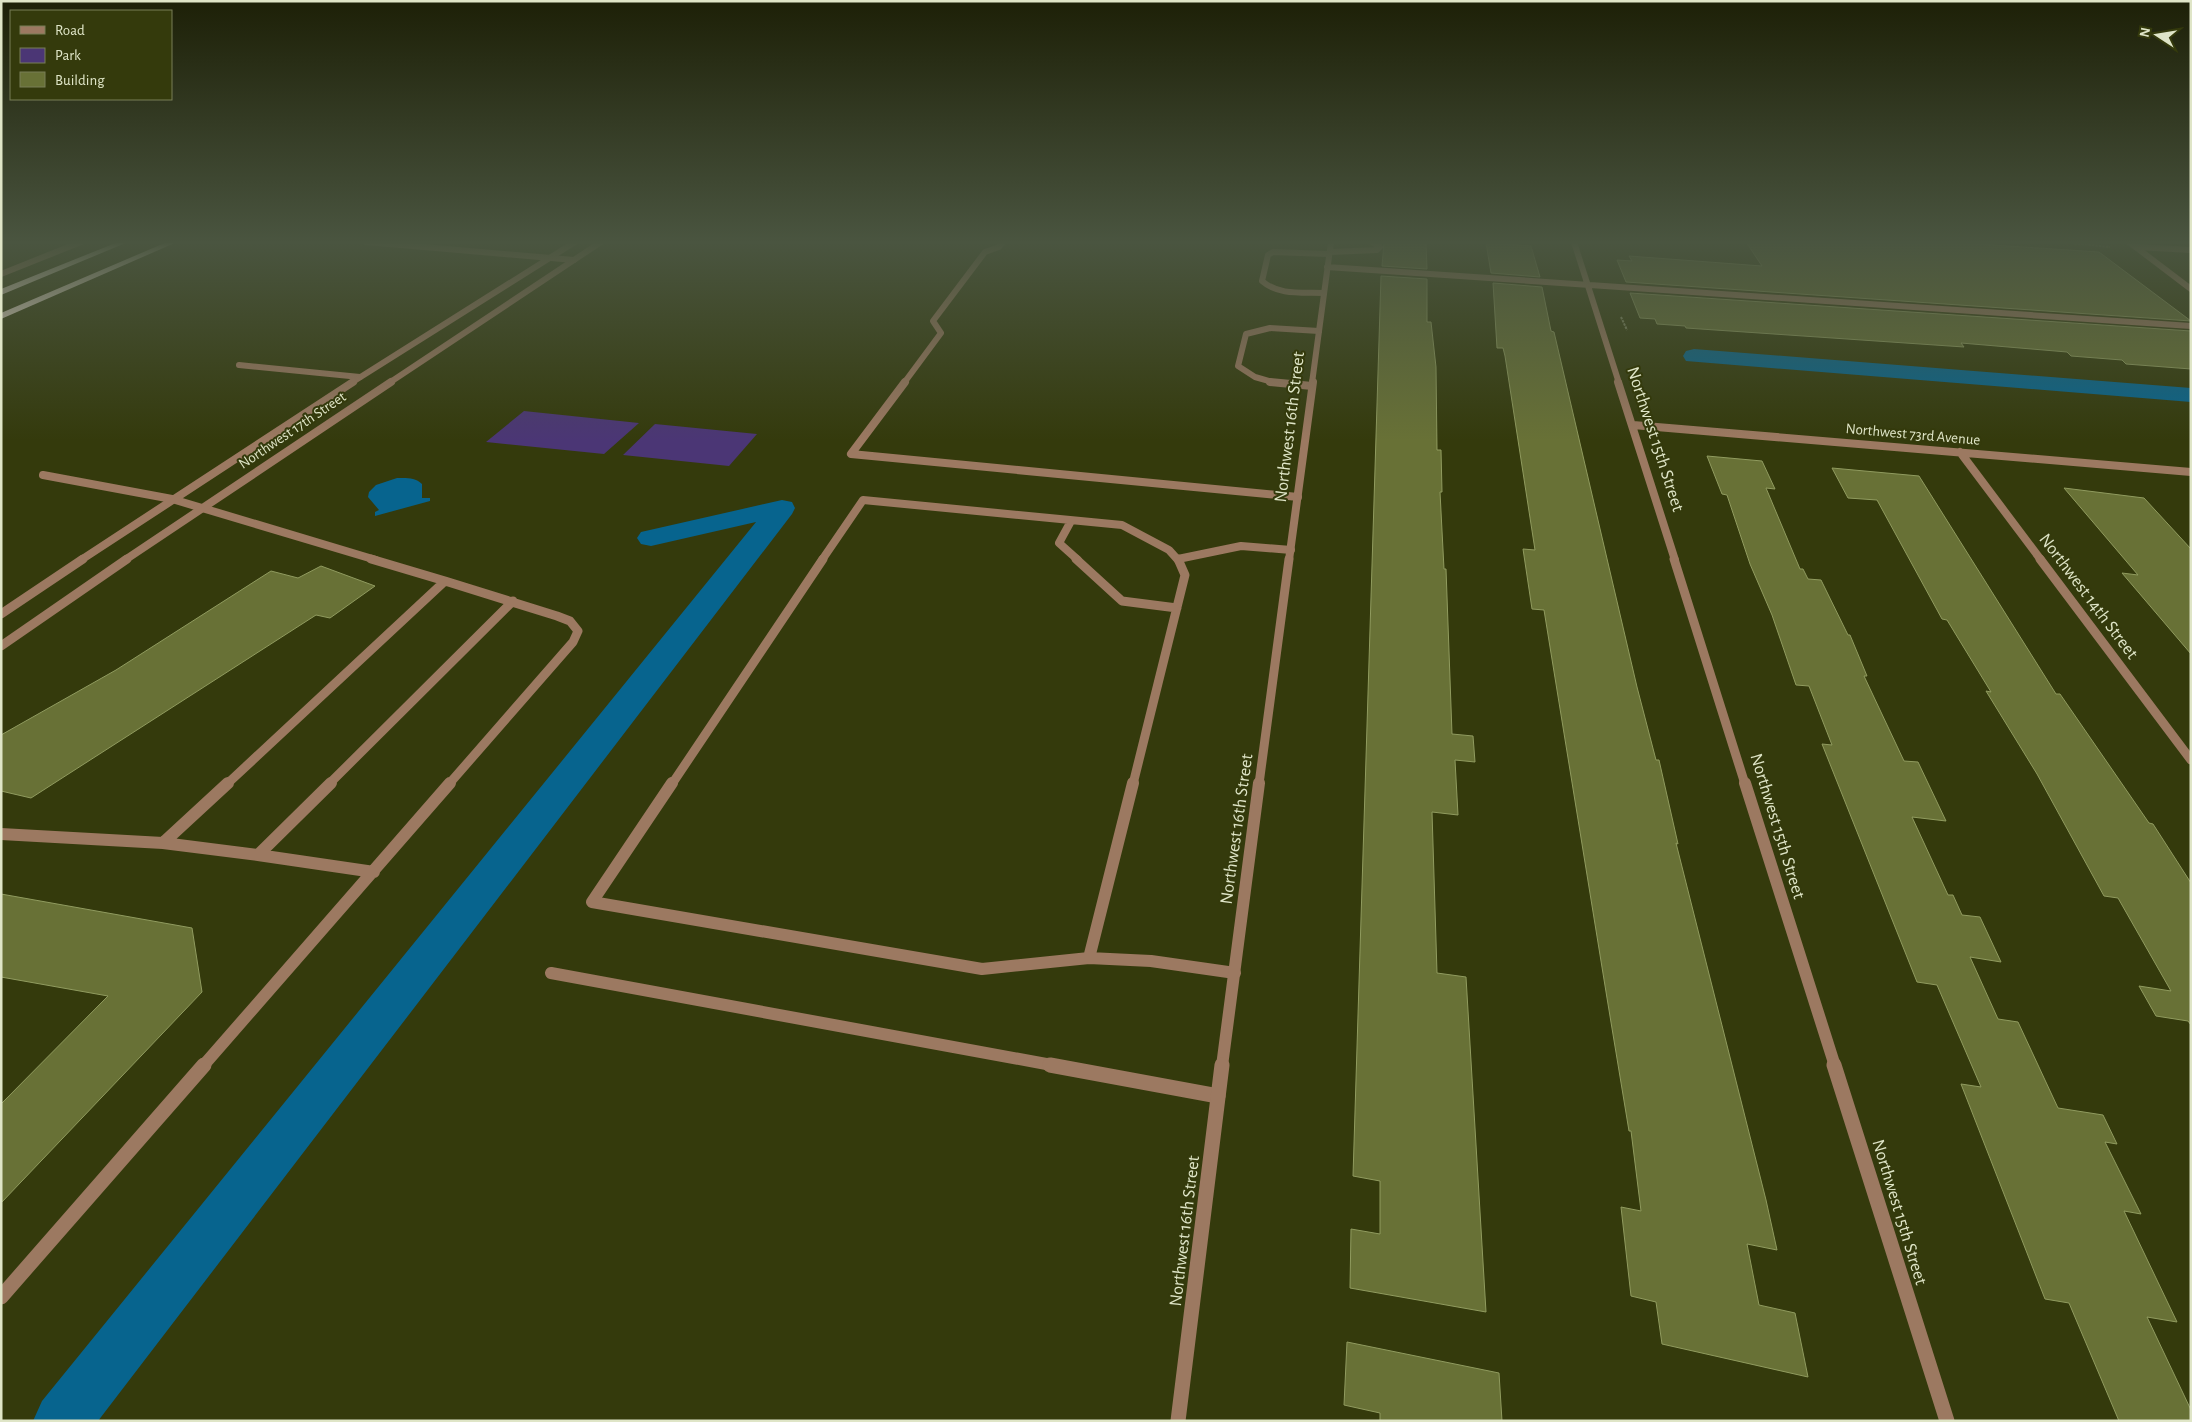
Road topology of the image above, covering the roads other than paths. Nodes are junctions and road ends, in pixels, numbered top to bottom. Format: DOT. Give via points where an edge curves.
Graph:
graph roads {
  1 [pos="19,308"];
  2 [pos="470,308"];
  3 [pos="501,308"];
  4 [pos="942,308"];
  5 [pos="1322,308"];
  6 [pos="1596,308"];
  7 [pos="1932,308"];
  8 [pos="1,316"];
  9 [pos="2191,326"];
  10 [pos="1319,331"];
  11 [pos="239,365"];
  12 [pos="360,377"];
  13 [pos="1312,386"];
  14 [pos="1633,425"];
  15 [pos="1960,452"];
  16 [pos="2191,472"];
  17 [pos="42,475"];
  18 [pos="1298,498"];
  19 [pos="172,499"];
  20 [pos="199,509"];
  21 [pos="1071,521"];
  22 [pos="1291,550"];
  23 [pos="1178,559"];
  24 [pos="445,581"];
  25 [pos="513,601"];
  26 [pos="1177,608"];
  27 [pos="1,614"];
  28 [pos="1,646"];
  29 [pos="2191,760"];
  30 [pos="1,834"];
  31 [pos="163,843"];
  32 [pos="258,855"];
  33 [pos="374,872"];
  34 [pos="1089,958"];
  35 [pos="551,973"];
  36 [pos="1234,974"];
  37 [pos="1218,1096"];
  38 [pos="1,1297"];
  39 [pos="1178,1421"];
  40 [pos="1947,1421"];
  1 -- 8 [label="highway"];
  2 -- 12 [label="street, Northwest 17th Street"];
  3 -- 20 [label="street, Northwest 17th Street"];
  4 -- 18 [label="street" via="932,321 941,333 851,454"];
  5 -- 10 [label="street, Northwest 16th Street"];
  6 -- 14 [label="street, Northwest 15th Street"];
  7 -- 9 [label="street"];
  10 -- 13 [label="street, Northwest 16th Street"];
  10 -- 13 [label="street" via="1270,328 1246,334 1238,366 1260,381"];
  11 -- 12 [label="street"];
  12 -- 19 [label="street, Northwest 17th Street"];
  13 -- 18 [label="street, Northwest 16th Street"];
  14 -- 15 [label="street, Northwest 73rd Avenue"];
  14 -- 40 [label="street, Northwest 15th Street"];
  15 -- 16 [label="street, Northwest 73rd Avenue"];
  15 -- 29 [label="street, Northwest 14th Street"];
  17 -- 19 [label="street"];
  18 -- 22 [label="street, Northwest 16th Street"];
  19 -- 20 [label="street"];
  19 -- 27 [label="street, Northwest 17th Street"];
  20 -- 24 [label="street"];
  20 -- 28 [label="street, Northwest 17th Street"];
  21 -- 23 [label="street" via="1122,526 1169,550"];
  21 -- 26 [label="street" via="1059,543 1122,602"];
  21 -- 34 [label="street" via="863,500 592,902 982,969"];
  22 -- 23 [label="street" via="1241,546"];
  22 -- 36 [label="street, Northwest 16th Street"];
  23 -- 26 [label="street" via="1185,576"];
  24 -- 25 [label="street"];
  24 -- 31 [label="street"];
  25 -- 32 [label="street"];
  25 -- 33 [label="street" via="570,621 578,631 573,642"];
  26 -- 34 [label="street"];
  30 -- 31 [label="street"];
  31 -- 32 [label="street"];
  32 -- 33 [label="street"];
  33 -- 38 [label="street"];
  34 -- 36 [label="street" via="1151,961"];
  35 -- 37 [label="street"];
  36 -- 37 [label="street, Northwest 16th Street"];
  37 -- 39 [label="street, Northwest 16th Street"];
}
